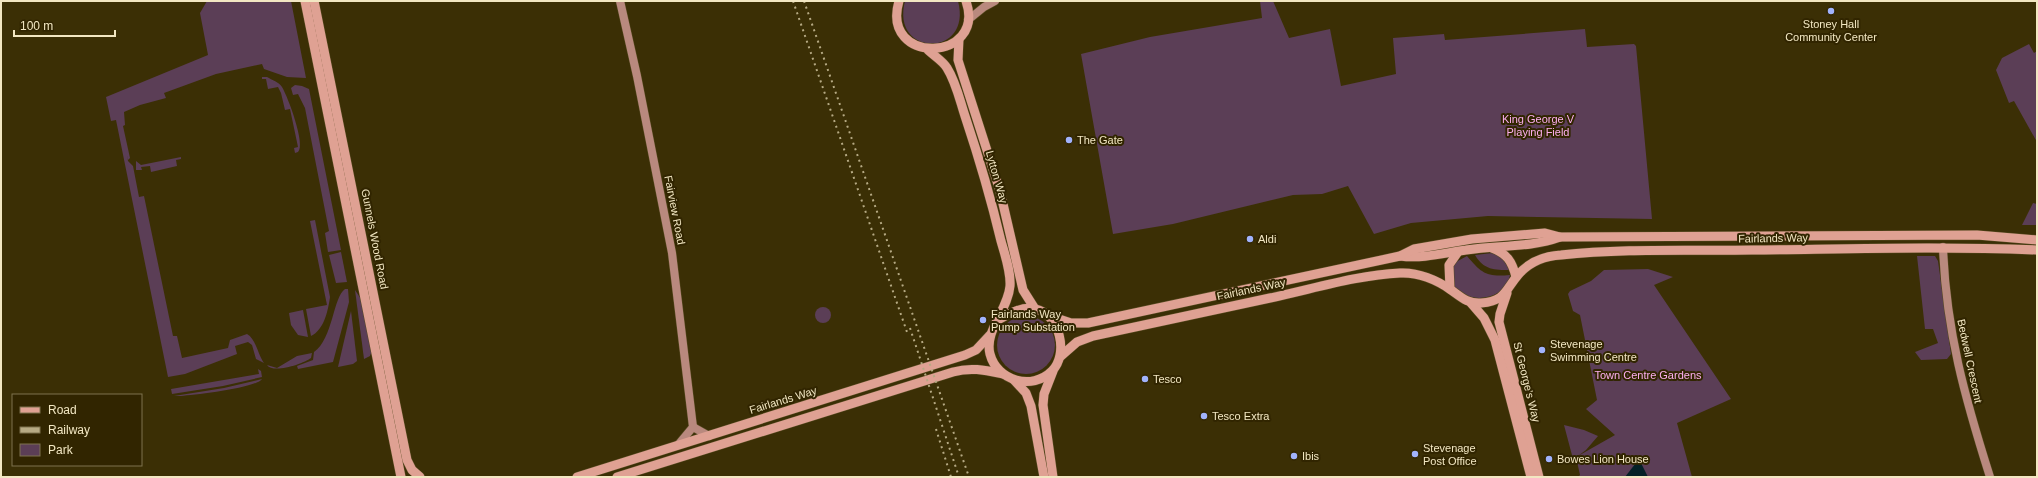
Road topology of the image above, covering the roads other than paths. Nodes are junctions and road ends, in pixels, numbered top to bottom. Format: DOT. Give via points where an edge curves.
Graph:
graph roads {
  1 [pos="305,1"];
  2 [pos="314,1"];
  3 [pos="620,1"];
  4 [pos="899,1"];
  5 [pos="966,1"];
  6 [pos="993,1"];
  7 [pos="968,20"];
  8 [pos="959,39"];
  9 [pos="928,50"];
  10 [pos="1560,237"];
  11 [pos="2037,240"];
  12 [pos="1491,247"];
  13 [pos="1942,247"];
  14 [pos="2037,250"];
  15 [pos="1458,252"];
  16 [pos="1400,256"];
  17 [pos="1516,277"];
  18 [pos="1450,289"];
  19 [pos="1507,293"];
  20 [pos="1471,303"];
  21 [pos="1035,309"];
  22 [pos="1047,315"];
  23 [pos="998,320"];
  24 [pos="990,335"];
  25 [pos="1062,356"];
  26 [pos="1053,370"];
  27 [pos="1004,375"];
  28 [pos="1014,380"];
  29 [pos="693,427"];
  30 [pos="709,436"];
  31 [pos="678,445"];
  32 [pos="402,477"];
  33 [pos="420,477"];
  34 [pos="577,477"];
  35 [pos="618,477"];
  36 [pos="1044,477"];
  37 [pos="1053,477"];
  38 [pos="1531,477"];
  39 [pos="1539,477"];
  40 [pos="1990,477"];
  1 -- 32 [label="main road, Gunnels Wood Road"];
  2 -- 33 [label="main road, Gunnels Wood Road" via="407,460 412,470"];
  3 -- 29 [label="street, Fairview Road" via="672,253"];
  4 -- 9 [label="main road, Lytton Way" via="898,17 901,31 914,45"];
  5 -- 7 [label="main road"];
  6 -- 7 [label="street"];
  7 -- 8 [label="main road, Lytton Way"];
  8 -- 9 [label="main road" via="941,48"];
  8 -- 21 [label="main road, Lytton Way" via="958,60 1000,191 1023,290"];
  9 -- 23 [label="main road, Lytton Way" via="942,62 950,74 978,153 996,217 1010,284 1008,298"];
  10 -- 11 [label="main road, Fairlands Way" via="1977,236"];
  10 -- 12 [label="main road, Fairlands Way" via="1546,242"];
  10 -- 16 [label="main road, Fairlands Way" via="1545,233 1478,238 1414,249"];
  12 -- 15 [label="main road, Fairlands Way"];
  12 -- 17 [label="main road" via="1507,256 1512,262"];
  13 -- 14 [label="main road, Fairlands Way"];
  13 -- 17 [label="main road, Fairlands Way" via="1639,251 1561,255 1544,257 1530,264"];
  13 -- 40 [label="street, Bedwell Crescent" via="1947,311 1956,364"];
  15 -- 16 [label="main road, Fairlands Way" via="1414,258"];
  15 -- 18 [label="main road" via="1449,265"];
  16 -- 22 [label="main road, Fairlands Way" via="1088,323 1071,323"];
  17 -- 19 [label="main road, Fairlands Way"];
  18 -- 20 [label="main road, Fairlands Way"];
  18 -- 25 [label="main road, Fairlands Way" via="1418,274 1402,272 1372,277 1093,336 1077,342"];
  19 -- 20 [label="main road" via="1493,301"];
  19 -- 39 [label="main road, St George's Way" via="1500,322"];
  20 -- 38 [label="main road, St George's Way" via="1484,318 1495,340"];
  21 -- 22 [label="main road"];
  21 -- 23 [label="main road" via="1018,311"];
  22 -- 25 [label="main road" via="1059,335"];
  23 -- 24 [label="main road, Lytton Way"];
  24 -- 27 [label="main road" via="990,352 997,369"];
  24 -- 30 [label="main road, Fairlands Way" via="976,350 965,355"];
  25 -- 26 [label="main road"];
  26 -- 28 [label="main road" via="1036,381"];
  26 -- 37 [label="main road" via="1044,394 1043,405"];
  27 -- 28 [label="main road"];
  27 -- 35 [label="main road" via="980,368 967,368"];
  28 -- 36 [label="main road" via="1026,394 1031,406"];
  29 -- 30 [label="street"];
  29 -- 31 [label="street"];
  30 -- 31 [label="main road, Fairlands Way"];
  31 -- 34 [label="main road, Fairlands Way"];
}
